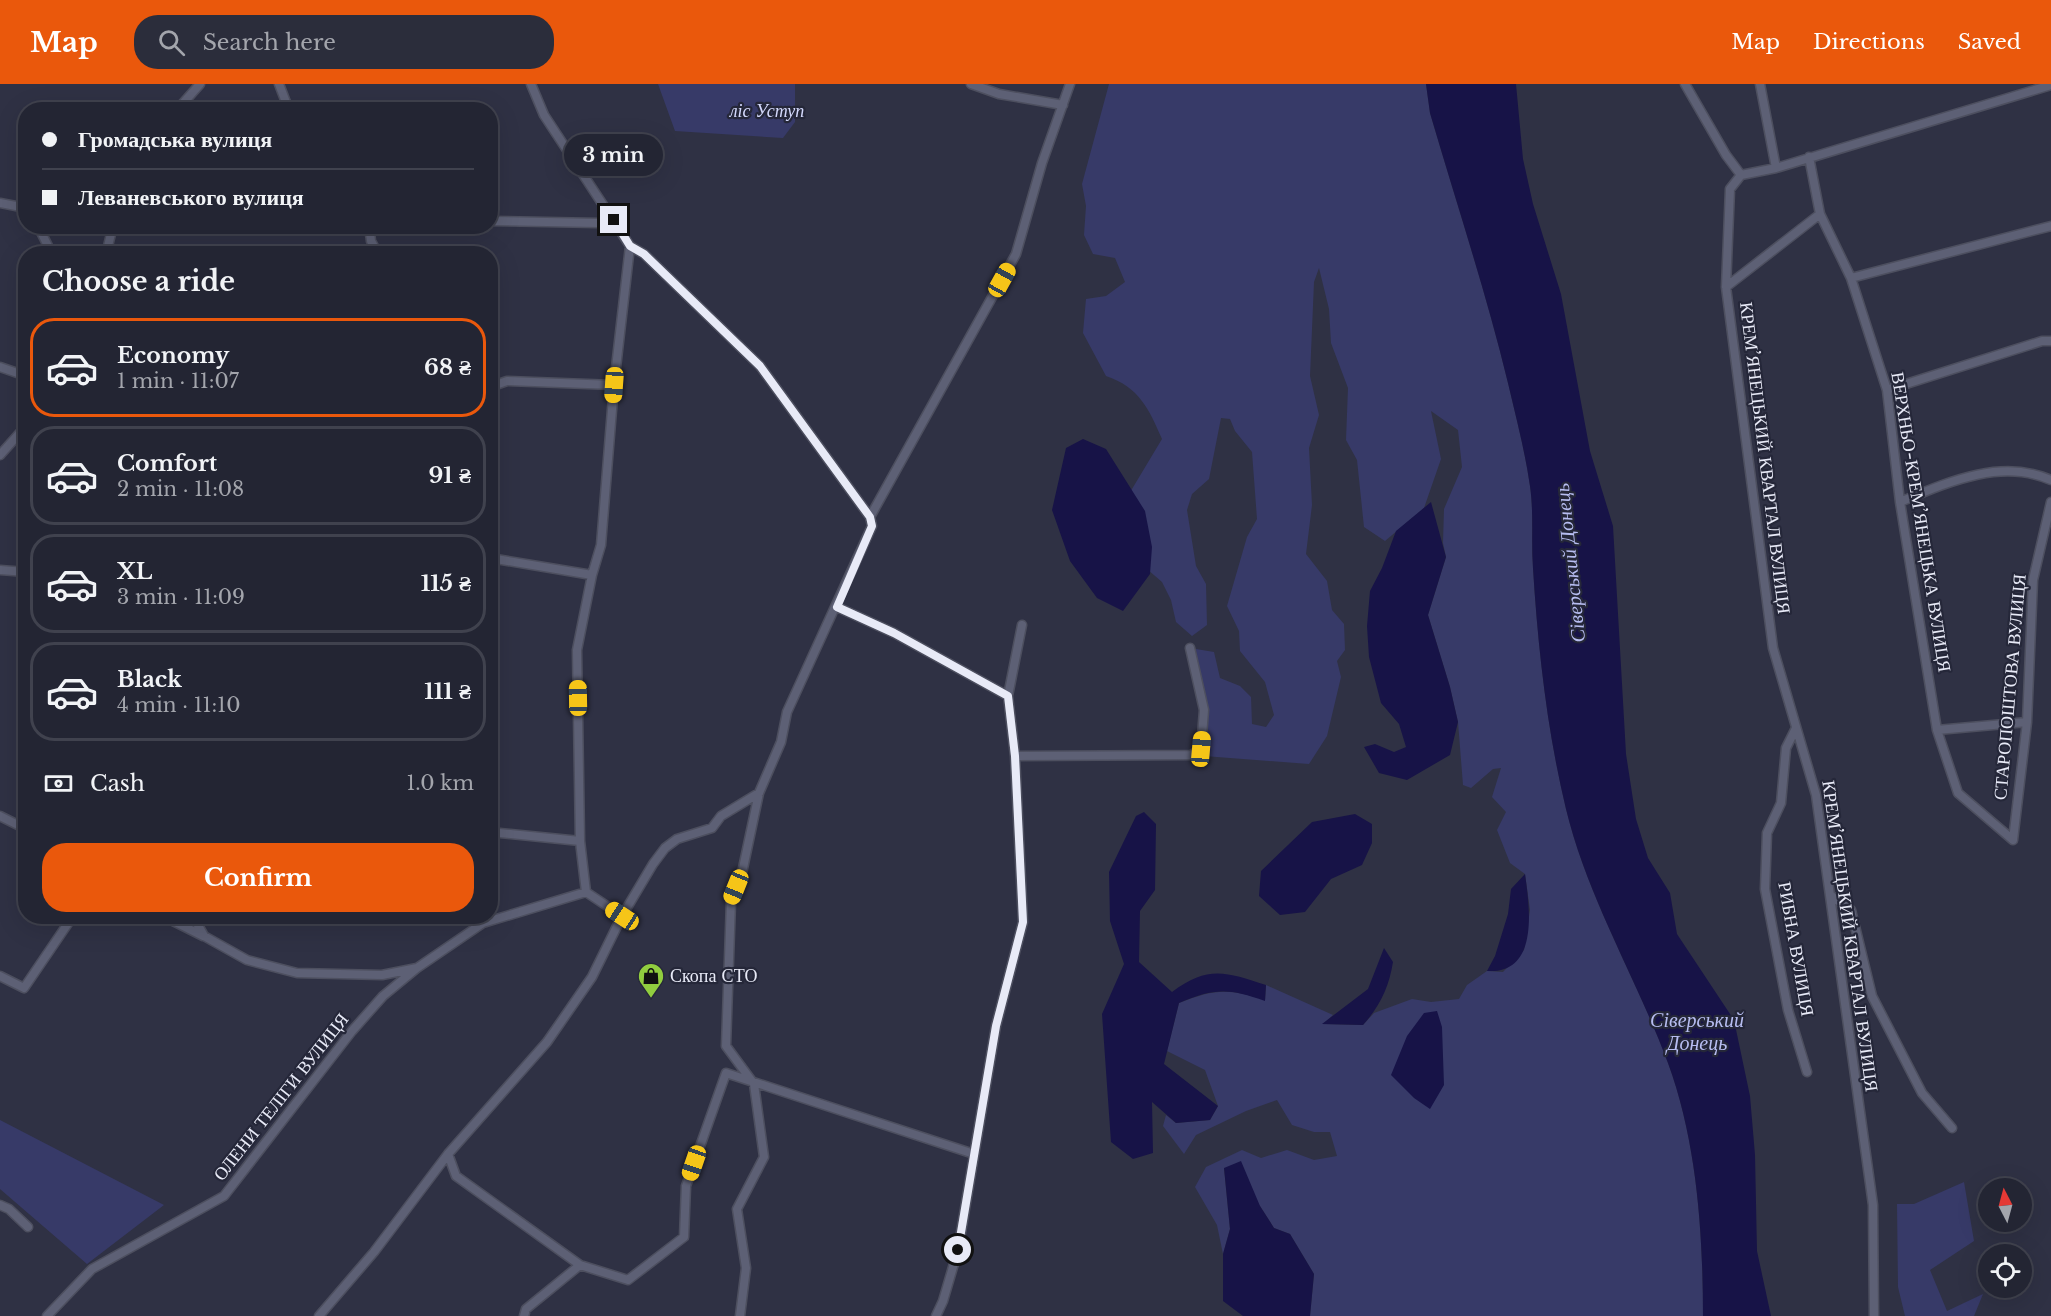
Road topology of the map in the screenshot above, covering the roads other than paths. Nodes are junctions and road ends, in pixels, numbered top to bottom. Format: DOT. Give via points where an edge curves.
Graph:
graph roads {
  1 [pos="201,84"];
  2 [pos="279,84"];
  3 [pos="531,84"];
  4 [pos="972,84"];
  5 [pos="1070,84"];
  6 [pos="1685,84"];
  7 [pos="1761,84"];
  8 [pos="2051,85"];
  9 [pos="184,102"];
  10 [pos="286,102"];
  11 [pos="1062,105"];
  12 [pos="1809,157"];
  13 [pos="1776,168"];
  14 [pos="1741,175"];
  15 [pos="1,205"];
  16 [pos="18,207"];
  17 [pos="1820,214"];
  18 [pos="614,220"];
  19 [pos="498,221"];
  20 [pos="2051,226"];
  21 [pos="630,246"];
  22 [pos="1851,278"];
  23 [pos="1726,287"];
  24 [pos="2051,341"];
  25 [pos="0,367"];
  26 [pos="18,373"];
  27 [pos="498,384"];
  28 [pos="614,385"];
  29 [pos="1887,390"];
  30 [pos="18,435"];
  31 [pos="0,455"];
  32 [pos="2051,480"];
  33 [pos="1900,502"];
  34 [pos="2051,502"];
  35 [pos="870,517"];
  36 [pos="498,559"];
  37 [pos="0,570"];
  38 [pos="18,571"];
  39 [pos="592,575"];
  40 [pos="837,607"];
  41 [pos="1022,624"];
  42 [pos="1190,648"];
  43 [pos="1008,696"];
  44 [pos="2026,722"];
  45 [pos="1796,728"];
  46 [pos="1937,730"];
  47 [pos="1015,756"];
  48 [pos="759,793"];
  49 [pos="0,816"];
  50 [pos="18,825"];
  51 [pos="498,833"];
  52 [pos="2013,840"];
  53 [pos="580,841"];
  54 [pos="586,892"];
  55 [pos="1830,895"];
  56 [pos="622,916"];
  57 [pos="498,918"];
  58 [pos="68,924"];
  59 [pos="179,924"];
  60 [pos="197,924"];
  61 [pos="482,924"];
  62 [pos="204,936"];
  63 [pos="417,968"];
  64 [pos="0,976"];
  65 [pos="1807,1072"];
  66 [pos="754,1084"];
  67 [pos="1952,1128"];
  68 [pos="448,1154"];
  69 [pos="974,1154"];
  70 [pos="0,1205"];
  71 [pos="28,1227"];
  72 [pos="580,1265"];
  73 [pos="47,1316"];
  74 [pos="319,1316"];
  75 [pos="524,1316"];
  76 [pos="740,1316"];
  77 [pos="936,1316"];
  78 [pos="1874,1316"];
  1 -- 9 [label="street"];
  2 -- 10 [label="street"];
  3 -- 18 [label="street" via="544,115"];
  4 -- 11 [label="street" via="999,94"];
  5 -- 11 [label="street"];
  6 -- 14 [label="street"];
  7 -- 13 [label="street"];
  8 -- 12 [label="street"];
  11 -- 35 [label="street" via="1016,254"];
  12 -- 13 [label="street"];
  12 -- 17 [label="street, ВЕРХНЬО-КРЕМ’ЯНЕЦЬКА ВУЛИЦЯ"];
  13 -- 14 [label="street"];
  14 -- 23 [label="street, КРЕМ’ЯНЕЦЬКИЙ КВАРТАЛ ВУЛИЦЯ" via="1730,189"];
  15 -- 16 [label="street"];
  17 -- 22 [label="street, ВЕРХНЬО-КРЕМ’ЯНЕЦЬКА ВУЛИЦЯ"];
  17 -- 23 [label="street"];
  18 -- 19 [label="street"];
  18 -- 21 [label="street"];
  20 -- 22 [label="street"];
  21 -- 28 [label="street"];
  21 -- 35 [label="street" via="644,254 760,366"];
  22 -- 29 [label="street, ВЕРХНЬО-КРЕМ’ЯНЕЦЬКА ВУЛИЦЯ"];
  23 -- 45 [label="street, КРЕМ’ЯНЕЦЬКИЙ КВАРТАЛ ВУЛИЦЯ" via="1773,648"];
  24 -- 29 [label="street"];
  25 -- 26 [label="street"];
  27 -- 28 [label="street" via="507,381"];
  28 -- 39 [label="street" via="602,545"];
  29 -- 33 [label="street, ВЕРХНЬО-КРЕМ’ЯНЕЦЬКА ВУЛИЦЯ"];
  30 -- 31 [label="street"];
  32 -- 33 [label="street" via="2031,471 2006,470 1955,479"];
  33 -- 46 [label="street, ВЕРХНЬО-КРЕМ’ЯНЕЦЬКА ВУЛИЦЯ"];
  34 -- 44 [label="street, СТАРОПОШТОВА ВУЛИЦЯ" via="2033,580"];
  35 -- 40 [label="street" via="872,526"];
  36 -- 39 [label="street"];
  37 -- 38 [label="street"];
  39 -- 53 [label="street" via="577,650"];
  40 -- 43 [label="street" via="894,633"];
  40 -- 48 [label="street" via="787,712 781,742"];
  41 -- 43 [label="street"];
  42 -- 47 [label="street" via="1204,710 1201,749 1191,755"];
  43 -- 47 [label="street"];
  44 -- 46 [label="street"];
  44 -- 52 [label="street, СТАРОПОШТОВА ВУЛИЦЯ"];
  45 -- 55 [label="street, КРЕМ’ЯНЕЦЬКИЙ КВАРТАЛ ВУЛИЦЯ" via="1816,795"];
  45 -- 65 [label="street, РИБНА ВУЛИЦЯ" via="1786,748 1781,803 1767,833 1765,889 1788,1010"];
  46 -- 52 [label="street, ВЕРХНЬО-КРЕМ’ЯНЕЦЬКА ВУЛИЦЯ" via="1958,793"];
  47 -- 69 [label="street" via="1023,922 996,1026"];
  48 -- 56 [label="street" via="721,816 712,828 677,839 665,848"];
  48 -- 66 [label="street" via="742,873 731,902 726,1046"];
  49 -- 50 [label="street"];
  51 -- 53 [label="street"];
  53 -- 54 [label="street"];
  54 -- 56 [label="street"];
  54 -- 57 [label="street, ОЛЕНИ ТЕЛІГИ ВУЛИЦЯ"];
  55 -- 67 [label="street" via="1851,910 1872,996 1922,1094"];
  55 -- 78 [label="street, КРЕМ’ЯНЕЦЬКИЙ КВАРТАЛ ВУЛИЦЯ" via="1873,1205"];
  56 -- 68 [label="street" via="592,977 547,1042"];
  58 -- 64 [label="street" via="24,988"];
  59 -- 62 [label="street, ОЛЕНИ ТЕЛІГИ ВУЛИЦЯ"];
  60 -- 62 [label="street"];
  61 -- 63 [label="street, ОЛЕНИ ТЕЛІГИ ВУЛИЦЯ"];
  62 -- 63 [label="street, ОЛЕНИ ТЕЛІГИ ВУЛИЦЯ" via="248,960 297,973 382,975"];
  63 -- 73 [label="street, ОЛЕНИ ТЕЛІГИ ВУЛИЦЯ" via="382,996 352,1031 224,1196 92,1269"];
  66 -- 69 [label="street"];
  66 -- 72 [label="street" via="726,1073 686,1186 684,1237 628,1280"];
  66 -- 76 [label="street" via="764,1157 737,1209 746,1268"];
  68 -- 72 [label="street" via="456,1176"];
  68 -- 74 [label="street" via="374,1252"];
  69 -- 77 [label="street" via="958,1250"];
  70 -- 71 [label="street"];
  72 -- 75 [label="street" via="526,1309"];
}
